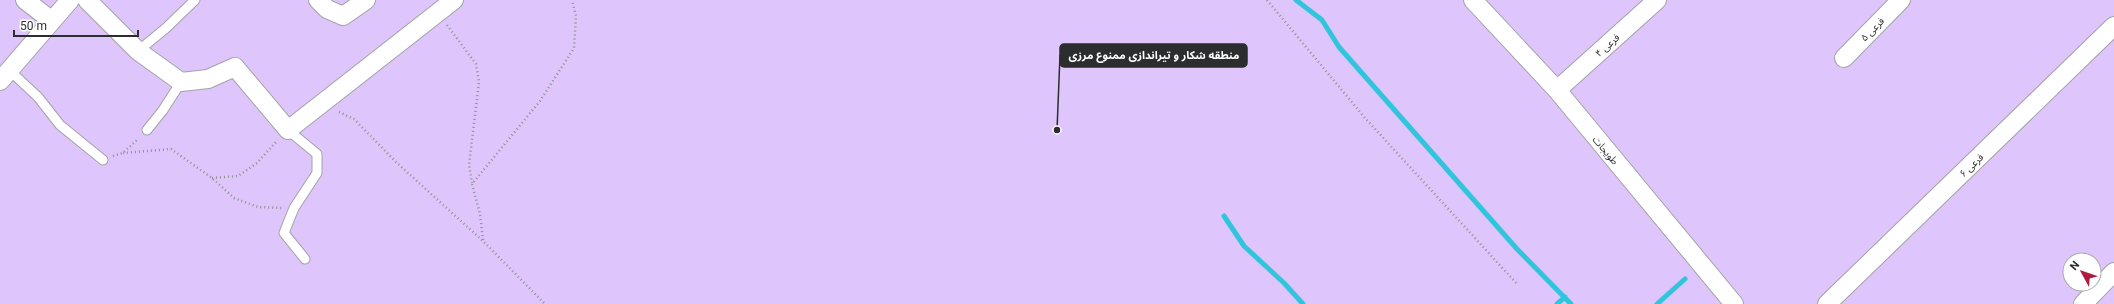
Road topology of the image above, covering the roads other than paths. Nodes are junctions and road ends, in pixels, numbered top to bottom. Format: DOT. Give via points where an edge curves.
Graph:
graph roads {
  1 [pos="25,0"];
  2 [pos="70,0"];
  3 [pos="87,0"];
  4 [pos="195,0"];
  5 [pos="318,0"];
  6 [pos="366,0"];
  7 [pos="454,0"];
  8 [pos="1473,0"];
  9 [pos="1657,0"];
  10 [pos="1900,0"];
  11 [pos="52,21"];
  12 [pos="2114,26"];
  13 [pos="138,51"];
  14 [pos="1844,58"];
  15 [pos="4,75"];
  16 [pos="181,82"];
  17 [pos="1557,90"];
  18 [pos="147,130"];
  19 [pos="288,130"];
  20 [pos="103,160"];
  21 [pos="305,259"];
  22 [pos="2114,272"];
  23 [pos="1734,304"];
  24 [pos="1827,304"];
  25 [pos="2083,304"];
  1 -- 11 [label="street"];
  2 -- 11 [label="street"];
  3 -- 13 [label="street"];
  4 -- 13 [label="lane"];
  5 -- 6 [label="street" via="327,9 343,16"];
  7 -- 19 [label="street"];
  8 -- 17 [label="street, طویجات"];
  9 -- 17 [label="street, فرعی ۴"];
  10 -- 14 [label="street, فرعی ۵"];
  11 -- 15 [label="street"];
  12 -- 24 [label="street, فرعی ۶"];
  13 -- 16 [label="street"];
  15 -- 20 [label="lane" via="38,97 60,125"];
  16 -- 18 [label="lane"];
  16 -- 19 [label="street" via="208,79 234,67"];
  17 -- 23 [label="street, طویجات"];
  19 -- 21 [label="lane" via="317,154 317,173 294,208 284,233"];
  22 -- 25 [label="street"];
}
